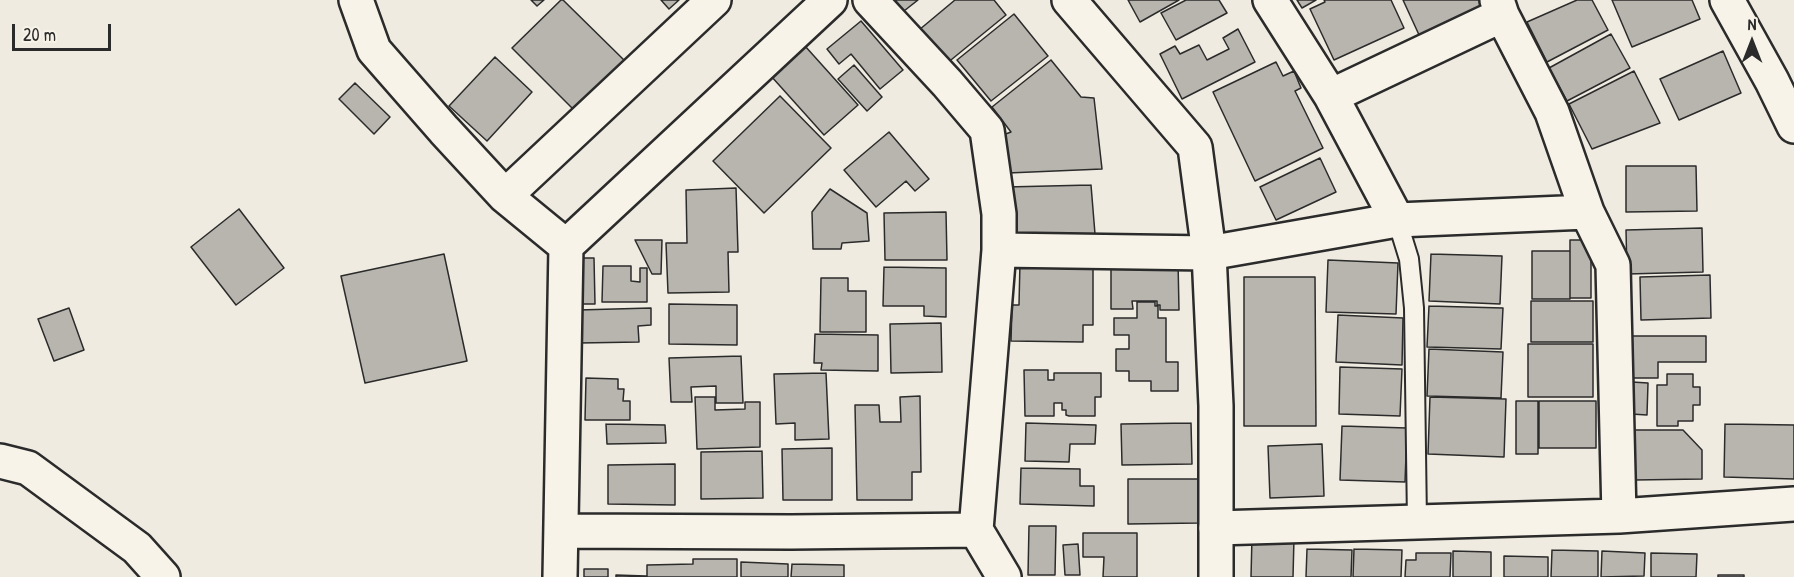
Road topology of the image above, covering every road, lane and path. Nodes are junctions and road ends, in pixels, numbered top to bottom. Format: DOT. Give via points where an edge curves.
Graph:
graph roads {
  1 [pos="356,0"];
  2 [pos="714,0"];
  3 [pos="830,0"];
  4 [pos="870,0"];
  5 [pos="1069,0"];
  6 [pos="1270,0"];
  7 [pos="1727,0"];
  8 [pos="1499,8"];
  9 [pos="1331,96"];
  10 [pos="1794,126"];
  11 [pos="505,196"];
  12 [pos="1587,212"];
  13 [pos="1397,220"];
  14 [pos="566,246"];
  15 [pos="999,250"];
  16 [pos="1209,253"];
  17 [pos="0,460"];
  18 [pos="1794,504"];
  19 [pos="1619,516"];
  20 [pos="1417,522"];
  21 [pos="1216,528"];
  22 [pos="976,530"];
  23 [pos="561,531"];
  24 [pos="163,577"];
  25 [pos="560,577"];
  26 [pos="1004,577"];
  27 [pos="1216,577"];
  1 -- 11 [label="street" via="374,50"];
  2 -- 11 [label="street"];
  3 -- 14 [label="street"];
  4 -- 15 [label="street" via="987,130 999,214"];
  5 -- 16 [label="street" via="1196,147"];
  6 -- 9 [label="street"];
  7 -- 10 [label="street"];
  8 -- 9 [label="street"];
  8 -- 12 [label="street" via="1552,112"];
  9 -- 13 [label="street"];
  11 -- 14 [label="street"];
  12 -- 13 [label="street"];
  12 -- 19 [label="street" via="1613,265"];
  13 -- 16 [label="street"];
  13 -- 20 [label="lane" via="1409,259 1414,308"];
  14 -- 23 [label="street"];
  15 -- 16 [label="street"];
  15 -- 22 [label="street"];
  16 -- 21 [label="street" via="1216,406"];
  17 -- 24 [label="street" via="28,468 137,548"];
  18 -- 19 [label="street"];
  19 -- 20 [label="street"];
  20 -- 21 [label="street"];
  21 -- 27 [label="street"];
  22 -- 23 [label="street"];
  22 -- 26 [label="street"];
  23 -- 25 [label="street"];
}
